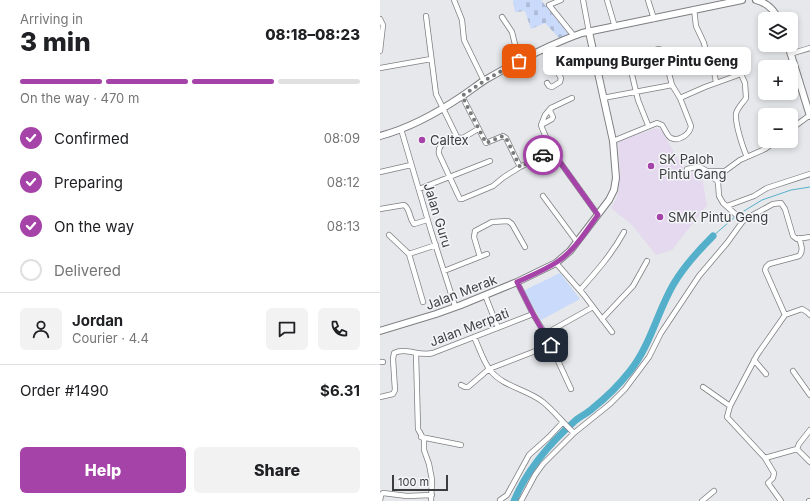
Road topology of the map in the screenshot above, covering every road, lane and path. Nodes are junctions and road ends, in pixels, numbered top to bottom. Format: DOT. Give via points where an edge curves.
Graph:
graph roads {
  1 [pos="454,0"];
  2 [pos="561,0"];
  3 [pos="583,0"];
  4 [pos="607,0"];
  5 [pos="648,0"];
  6 [pos="742,0"];
  7 [pos="761,1"];
  8 [pos="717,3"];
  9 [pos="694,10"];
  10 [pos="774,12"];
  11 [pos="426,16"];
  12 [pos="502,17"];
  13 [pos="380,19"];
  14 [pos="654,19"];
  15 [pos="616,27"];
  16 [pos="590,32"];
  17 [pos="574,36"];
  18 [pos="810,48"];
  19 [pos="543,49"];
  20 [pos="380,51"];
  21 [pos="790,54"];
  22 [pos="431,59"];
  23 [pos="708,60"];
  24 [pos="519,61"];
  25 [pos="380,68"];
  26 [pos="714,71"];
  27 [pos="484,81"];
  28 [pos="716,82"];
  29 [pos="547,83"];
  30 [pos="672,84"];
  31 [pos="637,92"];
  32 [pos="462,96"];
  33 [pos="572,98"];
  34 [pos="603,98"];
  35 [pos="680,98"];
  36 [pos="443,108"];
  37 [pos="551,108"];
  38 [pos="810,115"];
  39 [pos="798,124"];
  40 [pos="541,125"];
  41 [pos="648,125"];
  42 [pos="401,129"];
  43 [pos="478,129"];
  44 [pos="380,136"];
  45 [pos="457,137"];
  46 [pos="613,141"];
  47 [pos="766,148"];
  48 [pos="552,151"];
  49 [pos="747,157"];
  50 [pos="490,161"];
  51 [pos="411,165"];
  52 [pos="520,167"];
  53 [pos="687,169"];
  54 [pos="707,171"];
  55 [pos="380,172"];
  56 [pos="810,174"];
  57 [pos="450,176"];
  58 [pos="418,189"];
  59 [pos="543,196"];
  60 [pos="727,206"];
  61 [pos="380,209"];
  62 [pos="598,215"];
  63 [pos="428,220"];
  64 [pos="741,220"];
  65 [pos="624,232"];
  66 [pos="390,235"];
  67 [pos="810,237"];
  68 [pos="800,238"];
  69 [pos="577,242"];
  70 [pos="436,245"];
  71 [pos="525,247"];
  72 [pos="409,254"];
  73 [pos="487,254"];
  74 [pos="480,257"];
  75 [pos="647,261"];
  76 [pos="556,263"];
  77 [pos="444,271"];
  78 [pos="517,282"];
  79 [pos="580,290"];
  80 [pos="485,295"];
  81 [pos="422,302"];
  82 [pos="455,306"];
  83 [pos="593,307"];
  84 [pos="533,314"];
  85 [pos="785,315"];
  86 [pos="810,315"];
  87 [pos="602,319"];
  88 [pos="498,328"];
  89 [pos="380,331"];
  90 [pos="612,332"];
  91 [pos="545,334"];
  92 [pos="474,336"];
  93 [pos="551,345"];
  94 [pos="416,353"];
  95 [pos="754,360"];
  96 [pos="489,370"];
  97 [pos="793,371"];
  98 [pos="766,374"];
  99 [pos="461,385"];
  100 [pos="703,387"];
  101 [pos="571,389"];
  102 [pos="810,395"];
  103 [pos="380,397"];
  104 [pos="730,406"];
  105 [pos="564,423"];
  106 [pos="810,430"];
  107 [pos="573,432"];
  108 [pos="421,437"];
  109 [pos="460,445"];
  110 [pos="797,449"];
  111 [pos="764,458"];
  112 [pos="810,462"];
  113 [pos="714,491"];
  114 [pos="432,495"];
  115 [pos="500,500"];
  116 [pos="380,501"];
  117 [pos="431,501"];
  118 [pos="521,501"];
  119 [pos="702,501"];
  120 [pos="781,501"];
  1 -- 27 [label="street" via="462,20 464,40"];
  2 -- 17 [label="street" via="549,5"];
  3 -- 16 [label="street"];
  4 -- 15 [label="street"];
  5 -- 14 [label="street"];
  6 -- 8 [label="main road"];
  7 -- 10 [label="main road"];
  8 -- 9 [label="main road"];
  9 -- 14 [label="main road"];
  9 -- 23 [label="street" via="696,26"];
  11 -- 22 [label="street"];
  12 -- 24 [label="street" via="512,32"];
  13 -- 20 [label="street" via="383,24"];
  14 -- 15 [label="main road"];
  15 -- 16 [label="main road"];
  16 -- 17 [label="main road"];
  16 -- 34 [label="main road, Jalan Merak"];
  17 -- 19 [label="main road"];
  18 -- 21 [label="street"];
  19 -- 24 [label="main road"];
  19 -- 29 [label="street" via="561,78 560,82 552,87"];
  21 -- 38 [label="main road"];
  22 -- 25 [label="street"];
  22 -- 36 [label="street" via="436,94"];
  24 -- 27 [label="main road"];
  26 -- 28 [label="street"];
  27 -- 32 [label="main road"];
  28 -- 35 [label="street"];
  28 -- 49 [label="street" via="741,74 745,83 746,98 736,114"];
  30 -- 31 [label="street"];
  30 -- 31 [label="street" via="664,54 659,50 629,59"];
  30 -- 35 [label="street"];
  31 -- 34 [label="street"];
  31 -- 41 [label="street"];
  32 -- 36 [label="main road"];
  32 -- 43 [label="street"];
  33 -- 37 [label="street"];
  34 -- 46 [label="main road, Jalan Merak"];
  35 -- 41 [label="street" via="691,126 689,133 675,138 670,137 660,124"];
  36 -- 42 [label="main road"];
  36 -- 45 [label="street"];
  37 -- 40 [label="street"];
  37 -- 40 [label="street" via="552,119"];
  38 -- 39 [label="street"];
  40 -- 48 [label="street"];
  41 -- 46 [label="street"];
  42 -- 44 [label="main road"];
  42 -- 51 [label="street, Jalan Guru"];
  43 -- 45 [label="street" via="463,138"];
  43 -- 52 [label="street" via="486,143 503,136 506,138"];
  45 -- 57 [label="street" via="442,144 438,149"];
  46 -- 62 [label="main road, Jalan Merak" via="615,186"];
  47 -- 49 [label="street"];
  48 -- 52 [label="street"];
  48 -- 62 [label="street"];
  49 -- 54 [label="street" via="725,171"];
  50 -- 57 [label="street"];
  51 -- 55 [label="street"];
  51 -- 58 [label="street, Jalan Guru"];
  52 -- 57 [label="street" via="493,186 462,200"];
  53 -- 54 [label="street" via="700,167"];
  54 -- 60 [label="street" via="718,182 719,196"];
  56 -- 60 [label="street" via="767,188"];
  57 -- 58 [label="street"];
  58 -- 63 [label="street, Jalan Guru"];
  59 -- 69 [label="street"];
  60 -- 64 [label="street"];
  61 -- 63 [label="street" via="404,205 414,224"];
  62 -- 69 [label="main road, Jalan Merak"];
  63 -- 70 [label="street, Jalan Guru"];
  64 -- 68 [label="street" via="773,204 781,203 793,236"];
  64 -- 107 [label="street" via="727,243 699,276 661,333 649,357 625,389 610,404"];
  65 -- 79 [label="street" via="606,261"];
  66 -- 72 [label="street"];
  67 -- 68 [label="street"];
  68 -- 85 [label="street" via="802,252 799,256 770,264 765,268"];
  69 -- 76 [label="main road, Jalan Merak"];
  70 -- 72 [label="street"];
  70 -- 77 [label="street, Jalan Guru"];
  71 -- 74 [label="street" via="512,224 508,221 492,222 475,231 474,237"];
  72 -- 81 [label="street"];
  73 -- 74 [label="street"];
  74 -- 77 [label="street"];
  75 -- 87 [label="street" via="633,286"];
  76 -- 78 [label="main road, Jalan Merak"];
  76 -- 79 [label="street"];
  77 -- 82 [label="street, Jalan Guru"];
  78 -- 80 [label="main road, Jalan Merak"];
  78 -- 84 [label="street"];
  79 -- 83 [label="street"];
  80 -- 82 [label="main road, Jalan Merak"];
  80 -- 88 [label="street"];
  82 -- 89 [label="main road, Jalan Merak"];
  83 -- 87 [label="street"];
  83 -- 91 [label="street"];
  84 -- 88 [label="street, Jalan Merpati"];
  84 -- 91 [label="street"];
  85 -- 86 [label="street" via="802,309"];
  85 -- 95 [label="street"];
  87 -- 90 [label="street"];
  88 -- 92 [label="street, Jalan Merpati"];
  91 -- 93 [label="street"];
  92 -- 94 [label="street, Jalan Merpati" via="433,353"];
  92 -- 96 [label="street"];
  93 -- 96 [label="street"];
  93 -- 101 [label="street"];
  94 -- 103 [label="street, Jalan Merpati" via="394,353 395,390 393,394"];
  94 -- 108 [label="street" via="418,430"];
  95 -- 98 [label="street"];
  95 -- 104 [label="street"];
  96 -- 99 [label="street" via="471,386"];
  96 -- 105 [label="street" via="502,381 535,396"];
  97 -- 102 [label="street"];
  100 -- 104 [label="street"];
  104 -- 111 [label="street" via="727,417"];
  105 -- 107 [label="street"];
  105 -- 115 [label="street" via="529,455 507,494"];
  106 -- 110 [label="street"];
  107 -- 118 [label="street" via="543,464"];
  108 -- 109 [label="street"];
  108 -- 114 [label="street" via="424,440 424,450 429,464"];
  110 -- 111 [label="street"];
  110 -- 112 [label="street"];
  111 -- 120 [label="street" via="774,473 768,483"];
  113 -- 119 [label="street"];
  114 -- 116 [label="street" via="407,496 386,493 381,496"];
  114 -- 117 [label="street"];
}
